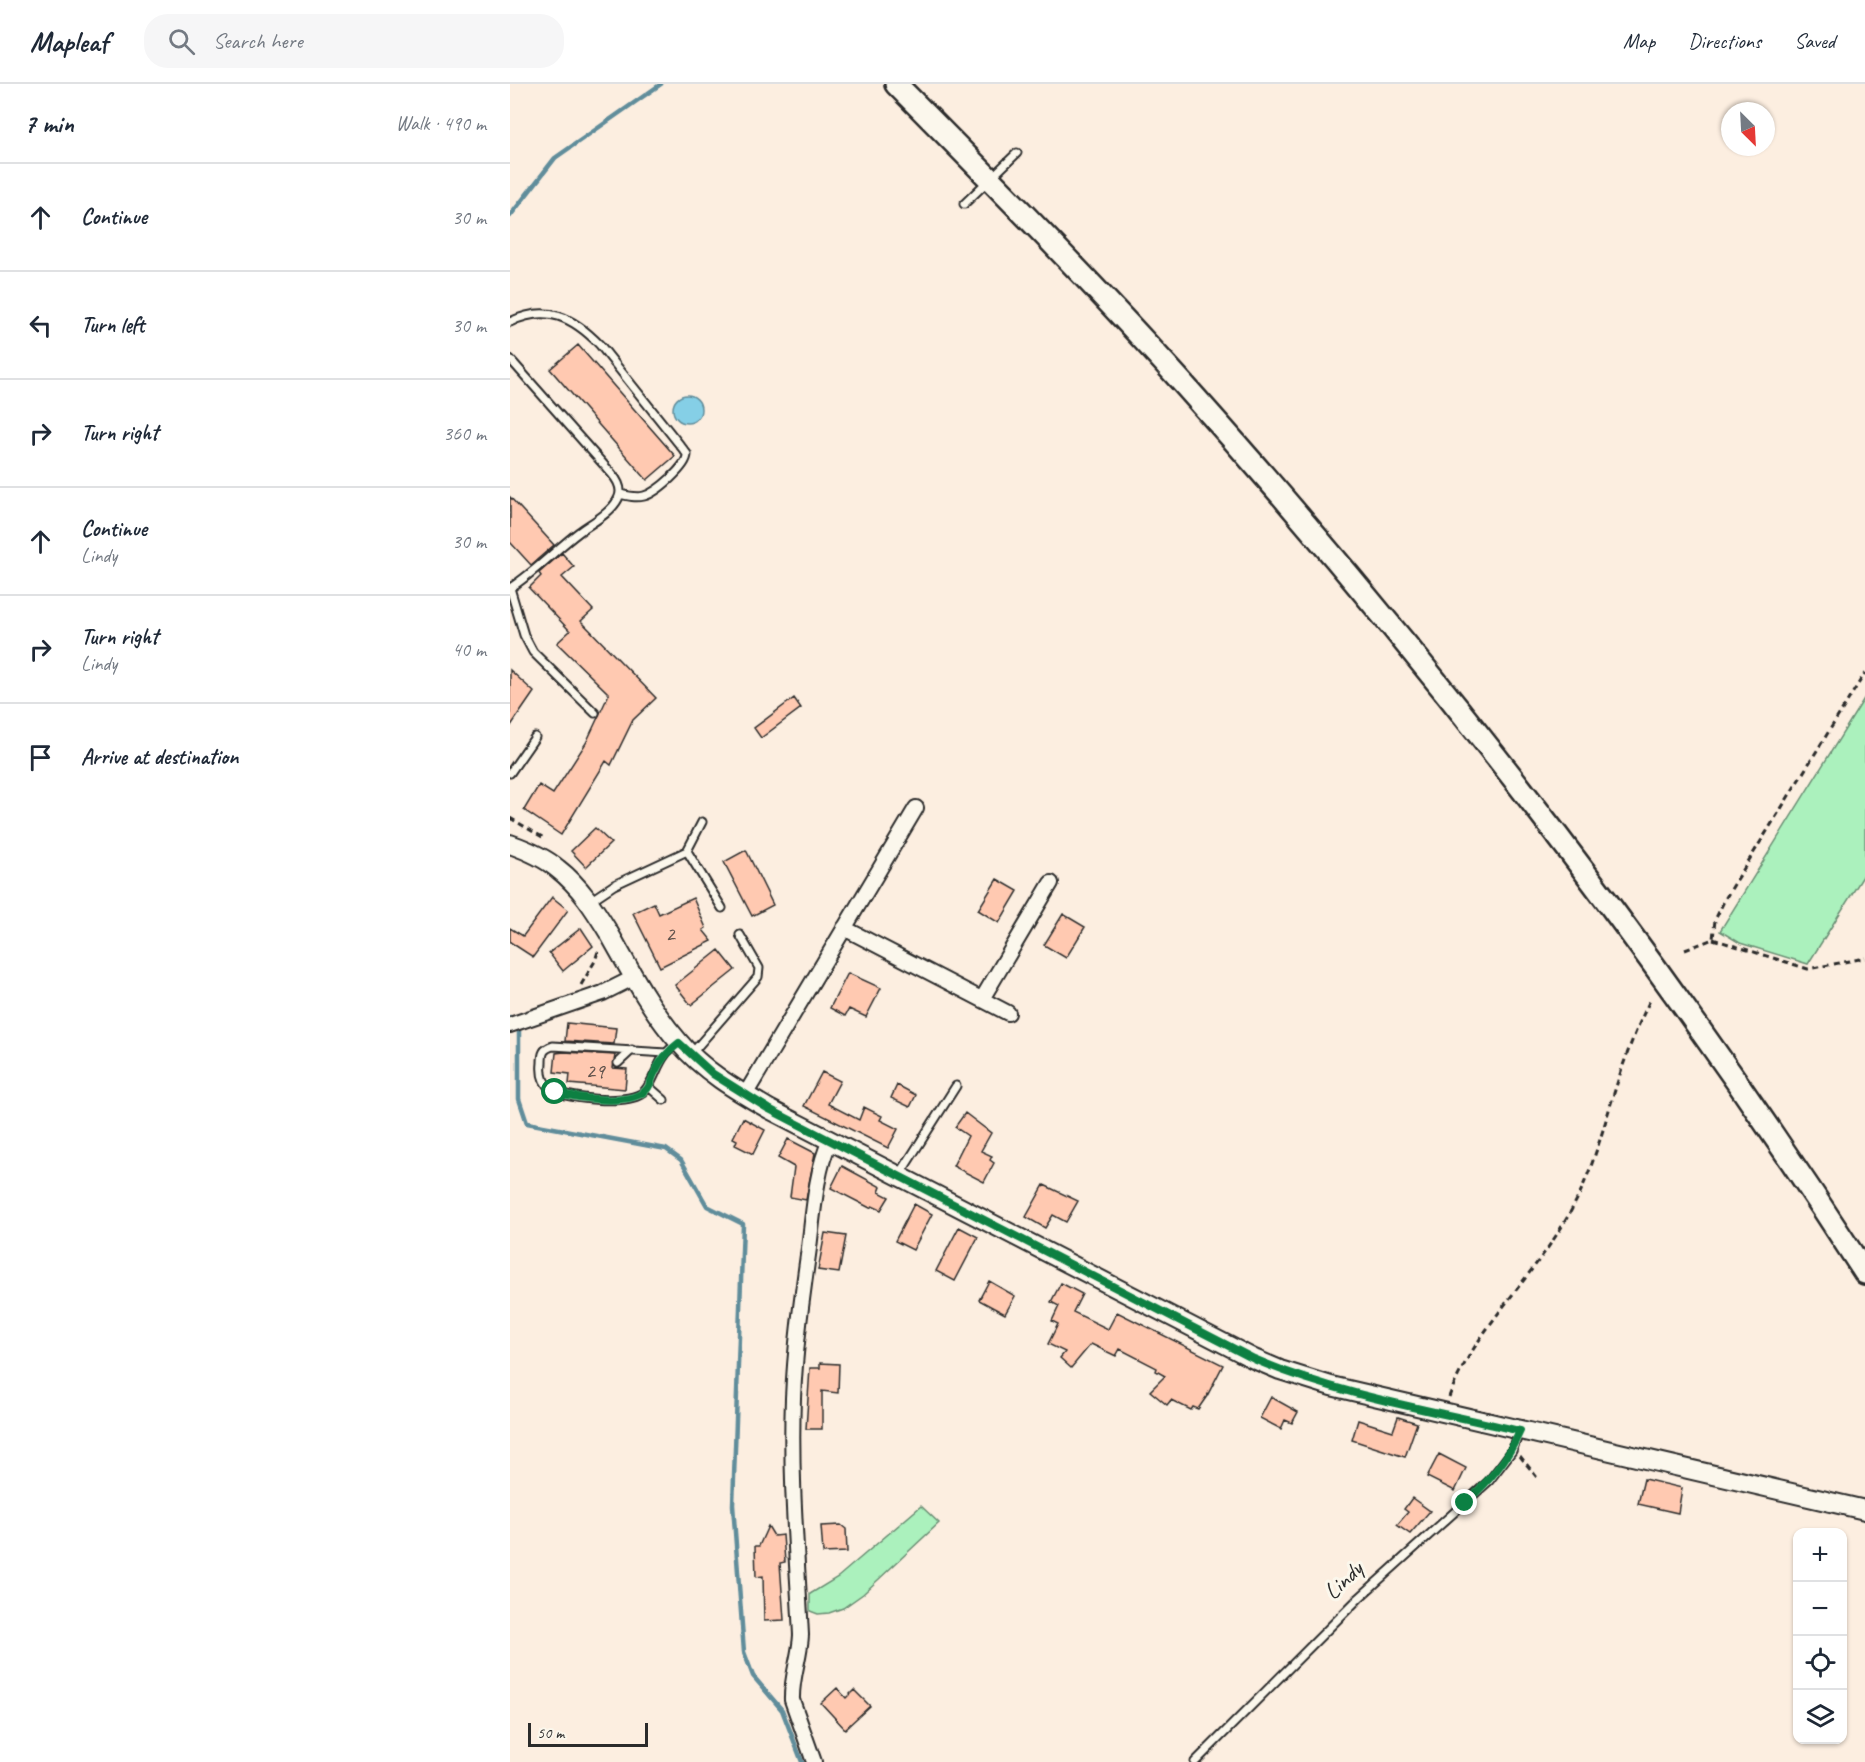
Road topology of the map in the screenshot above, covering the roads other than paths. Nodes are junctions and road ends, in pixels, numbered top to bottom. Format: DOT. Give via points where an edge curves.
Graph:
graph roads {
  1 [pos="896,84"];
  2 [pos="1017,153"];
  3 [pos="990,178"];
  4 [pos="964,204"];
  5 [pos="510,322"];
  6 [pos="510,359"];
  7 [pos="620,494"];
  8 [pos="510,588"];
  9 [pos="595,713"];
  10 [pos="535,737"];
  11 [pos="510,773"];
  12 [pos="916,808"];
  13 [pos="702,822"];
  14 [pos="510,844"];
  15 [pos="687,851"];
  16 [pos="1051,882"];
  17 [pos="589,902"];
  18 [pos="722,908"];
  19 [pos="844,928"];
  20 [pos="740,935"];
  21 [pos="635,977"];
  22 [pos="982,999"];
  23 [pos="1008,1013"];
  24 [pos="516,1023"];
  25 [pos="632,1050"];
  26 [pos="678,1050"];
  27 [pos="618,1063"];
  28 [pos="648,1086"];
  29 [pos="956,1086"];
  30 [pos="745,1095"];
  31 [pos="664,1100"];
  32 [pos="830,1141"];
  33 [pos="899,1176"];
  34 [pos="1865,1272"];
  35 [pos="1517,1439"];
  36 [pos="1865,1510"];
  37 [pos="814,1762"];
  38 [pos="1196,1762"];
  1 -- 3 [label="main road"];
  2 -- 3 [label="lane"];
  3 -- 4 [label="lane"];
  3 -- 34 [label="main road" via="1262,473 1480,735 1678,998"];
  5 -- 7 [label="lane" via="548,312 561,315 588,334 687,454 687,462 652,493 641,497"];
  6 -- 7 [label="lane" via="612,474"];
  7 -- 8 [label="lane" via="613,506"];
  8 -- 9 [label="lane" via="533,652"];
  10 -- 11 [label="lane"];
  12 -- 19 [label="street"];
  13 -- 15 [label="lane"];
  14 -- 17 [label="street" via="560,870"];
  15 -- 17 [label="lane" via="614,885"];
  15 -- 18 [label="lane"];
  16 -- 22 [label="street"];
  17 -- 21 [label="street"];
  19 -- 22 [label="street"];
  19 -- 30 [label="street"];
  20 -- 26 [label="lane" via="759,968 758,977"];
  21 -- 24 [label="street" via="603,993"];
  21 -- 26 [label="street"];
  22 -- 23 [label="street"];
  25 -- 26 [label="lane"];
  25 -- 27 [label="lane"];
  25 -- 28 [label="lane" via="553,1046 544,1050 542,1072 550,1088 572,1096 625,1099 639,1095"];
  26 -- 28 [label="lane"];
  26 -- 30 [label="street"];
  28 -- 31 [label="lane"];
  29 -- 33 [label="lane"];
  30 -- 32 [label="street"];
  32 -- 33 [label="street"];
  32 -- 37 [label="street" via="812,1221 793,1398 801,1635 792,1700"];
  33 -- 35 [label="street" via="1254,1359 1313,1381 1444,1413"];
  35 -- 36 [label="street"];
  35 -- 38 [label="lane, Lindy" via="1489,1481 1367,1591"];
}
